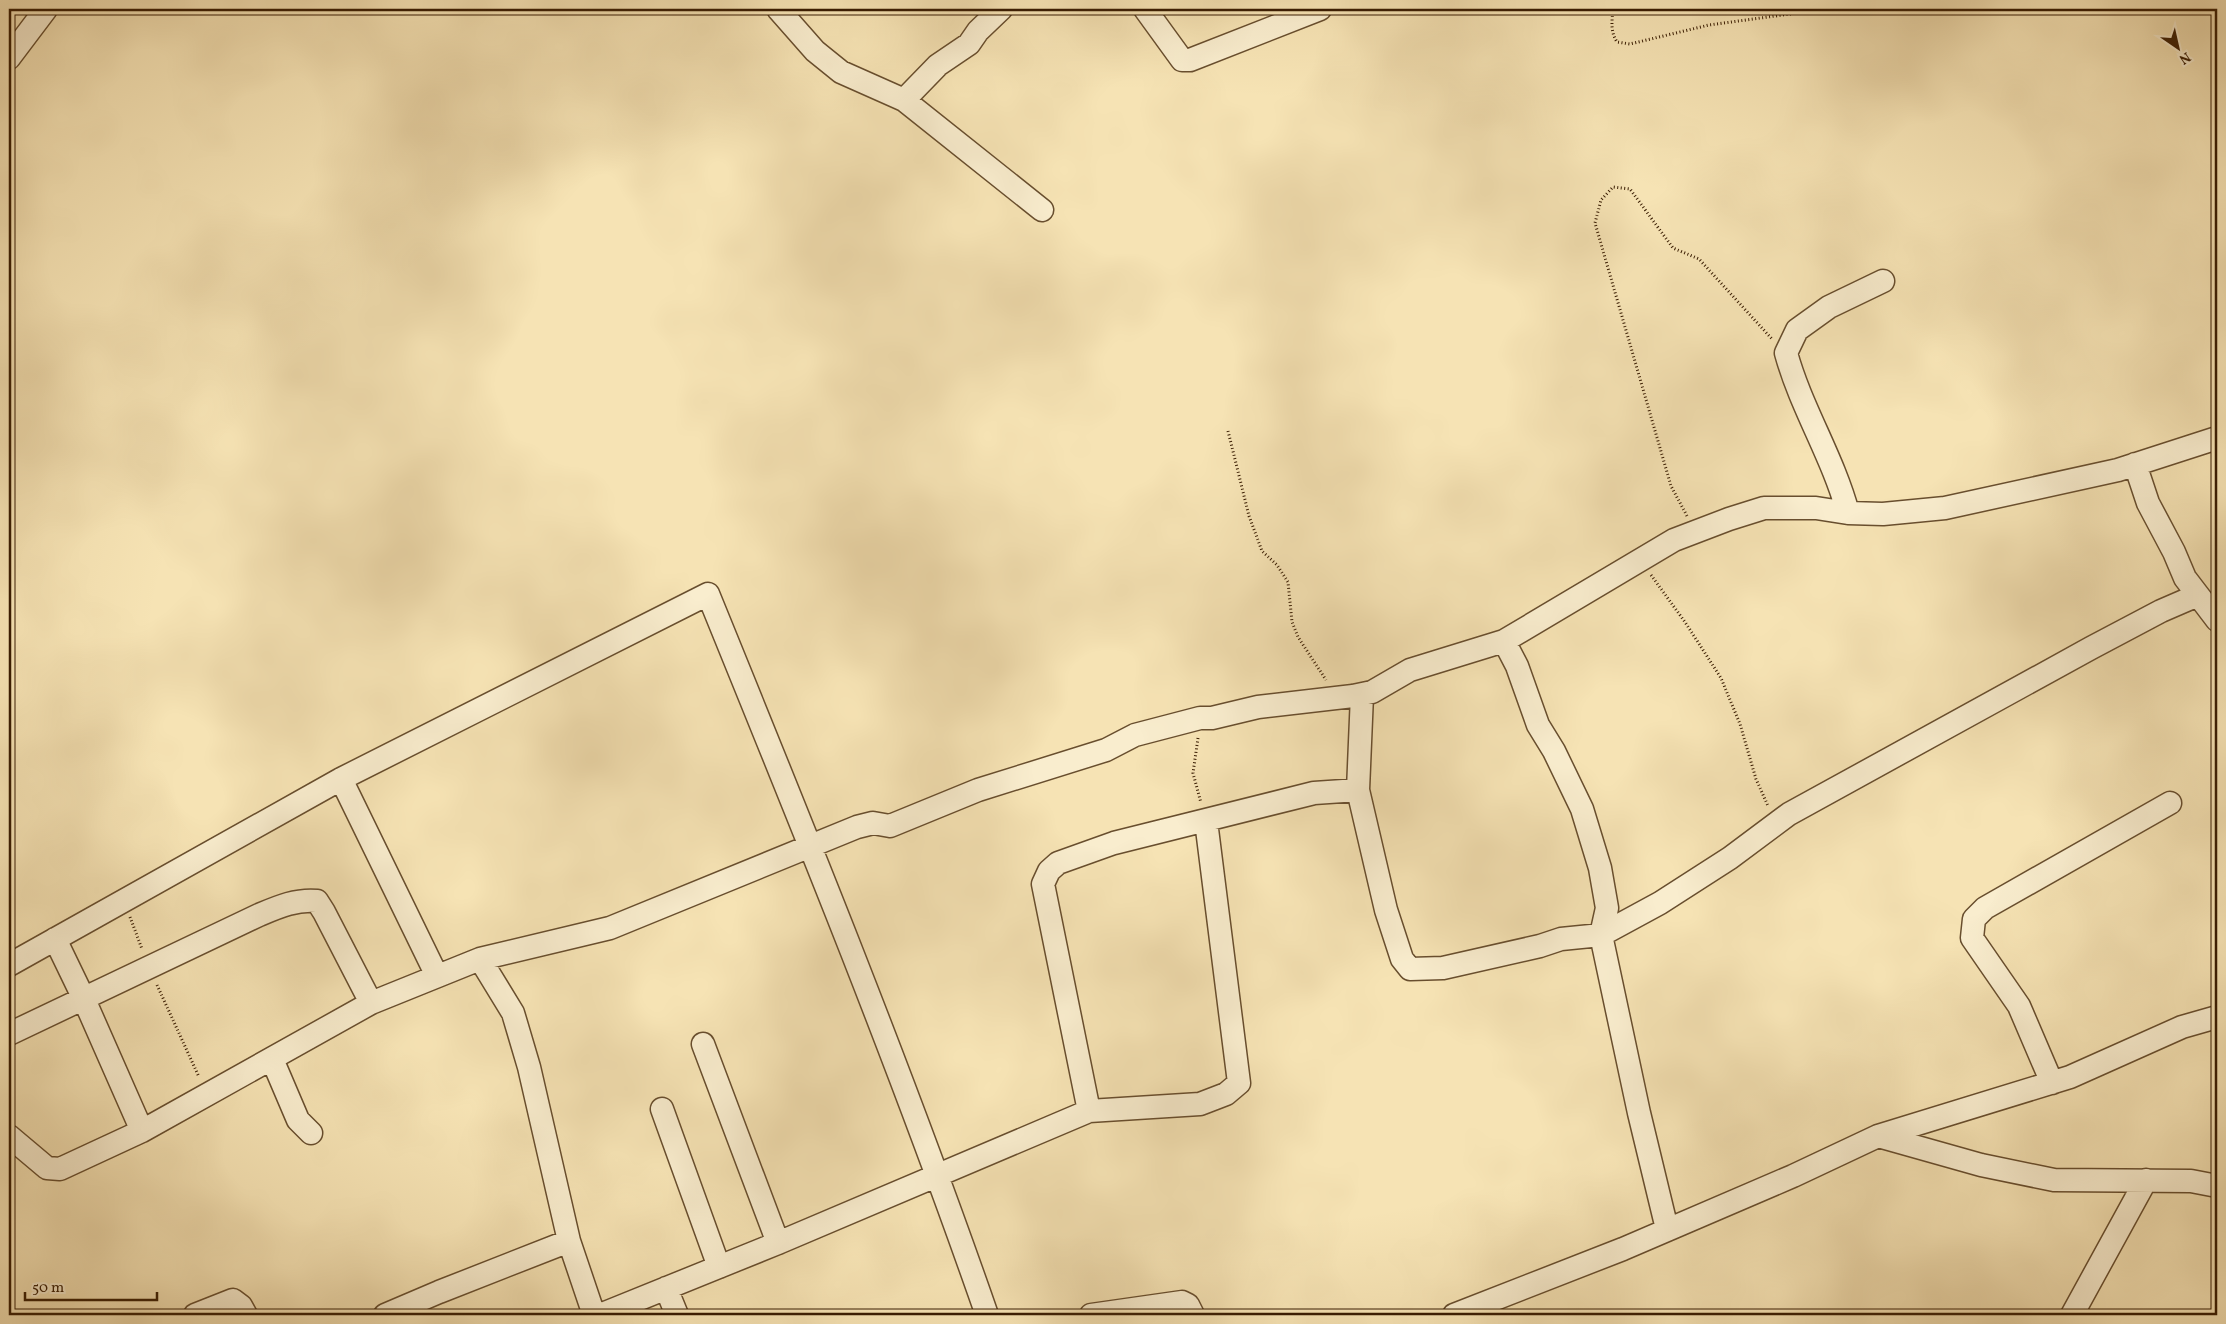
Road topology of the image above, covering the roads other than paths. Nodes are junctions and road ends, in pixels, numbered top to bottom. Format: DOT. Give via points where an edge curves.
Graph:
graph roads {
  1 [pos="46,9"];
  2 [pos="778,9"];
  3 [pos="1001,9"];
  4 [pos="1145,9"];
  5 [pos="1320,9"];
  6 [pos="9,58"];
  7 [pos="904,100"];
  8 [pos="1042,210"];
  9 [pos="1883,281"];
  10 [pos="2217,438"];
  11 [pos="2135,464"];
  12 [pos="1848,513"];
  13 [pos="2198,595"];
  14 [pos="2217,620"];
  15 [pos="1504,641"];
  16 [pos="1362,695"];
  17 [pos="341,779"];
  18 [pos="1358,790"];
  19 [pos="2170,803"];
  20 [pos="1206,821"];
  21 [pos="811,846"];
  22 [pos="1601,935"];
  23 [pos="55,939"];
  24 [pos="480,959"];
  25 [pos="9,965"];
  26 [pos="437,976"];
  27 [pos="83,997"];
  28 [pos="372,1003"];
  29 [pos="2217,1017"];
  30 [pos="9,1034"];
  31 [pos="703,1044"];
  32 [pos="272,1059"];
  33 [pos="2052,1083"];
  34 [pos="662,1109"];
  35 [pos="1088,1111"];
  36 [pos="142,1131"];
  37 [pos="311,1133"];
  38 [pos="1878,1136"];
  39 [pos="9,1138"];
  40 [pos="938,1176"];
  41 [pos="2146,1180"];
  42 [pos="2217,1186"];
  43 [pos="1666,1229"];
  44 [pos="569,1242"];
  45 [pos="778,1243"];
  46 [pos="719,1267"];
  47 [pos="666,1288"];
  48 [pos="195,1315"];
  49 [pos="246,1315"];
  50 [pos="385,1315"];
  51 [pos="594,1315"];
  52 [pos="600,1315"];
  53 [pos="677,1315"];
  54 [pos="986,1315"];
  55 [pos="1091,1315"];
  56 [pos="1193,1315"];
  57 [pos="1454,1315"];
  58 [pos="2072,1315"];
  1 -- 6 [label="street"];
  2 -- 7 [label="street" via="815,51 841,72"];
  3 -- 7 [label="street" via="978,30 969,44 938,65"];
  4 -- 5 [label="street" via="1182,60 1190,60"];
  7 -- 8 [label="street"];
  9 -- 12 [label="street" via="1828,307 1797,330 1786,353"];
  10 -- 11 [label="street"];
  11 -- 12 [label="street" via="2009,496 1945,508 1883,514"];
  11 -- 13 [label="street" via="2148,503 2185,578"];
  12 -- 15 [label="street" via="1816,508 1764,508 1674,540"];
  13 -- 14 [label="street"];
  13 -- 22 [label="street" via="2091,648 1789,814 1730,858 1660,903"];
  15 -- 16 [label="street" via="1410,670"];
  15 -- 22 [label="street" via="1517,666 1538,725 1582,809 1600,868 1607,908"];
  16 -- 18 [label="street"];
  16 -- 21 [label="street" via="1279,704 1200,718 1135,735 1106,750 978,790 890,826 874,823 857,827"];
  17 -- 21 [label="street" via="708,594"];
  17 -- 23 [label="street"];
  17 -- 26 [label="street"];
  18 -- 20 [label="street" via="1314,792"];
  18 -- 22 [label="street" via="1386,910 1402,959 1410,969 1443,968 1561,939"];
  19 -- 33 [label="street" via="1985,908 1974,918 1972,938 2019,1006"];
  20 -- 35 [label="street" via="1114,843 1058,863 1049,871 1043,884"];
  20 -- 35 [label="street" via="1239,1083 1226,1094 1200,1104"];
  21 -- 24 [label="street" via="610,928"];
  21 -- 40 [label="street"];
  22 -- 43 [label="street"];
  23 -- 25 [label="street"];
  23 -- 27 [label="street"];
  24 -- 26 [label="street"];
  24 -- 44 [label="street" via="513,1013 529,1067"];
  26 -- 28 [label="street"];
  27 -- 28 [label="street" via="273,909 306,900 317,901"];
  27 -- 30 [label="street"];
  27 -- 36 [label="street"];
  28 -- 32 [label="street"];
  29 -- 33 [label="street" via="2182,1027"];
  31 -- 45 [label="street"];
  32 -- 36 [label="street"];
  32 -- 37 [label="street" via="298,1120"];
  33 -- 38 [label="street"];
  34 -- 46 [label="street"];
  35 -- 40 [label="street"];
  36 -- 39 [label="street" via="60,1169 47,1168"];
  38 -- 41 [label="street" via="1982,1165 2054,1180"];
  38 -- 43 [label="street"];
  40 -- 45 [label="street"];
  40 -- 54 [label="street"];
  41 -- 42 [label="street" via="2190,1181"];
  41 -- 58 [label="street"];
  43 -- 57 [label="street"];
  44 -- 50 [label="street"];
  44 -- 51 [label="street"];
  45 -- 46 [label="street"];
  46 -- 47 [label="street"];
  47 -- 52 [label="street"];
  47 -- 53 [label="street"];
  48 -- 49 [label="street" via="233,1300"];
  55 -- 56 [label="street" via="1182,1302 1188,1305"];
}
